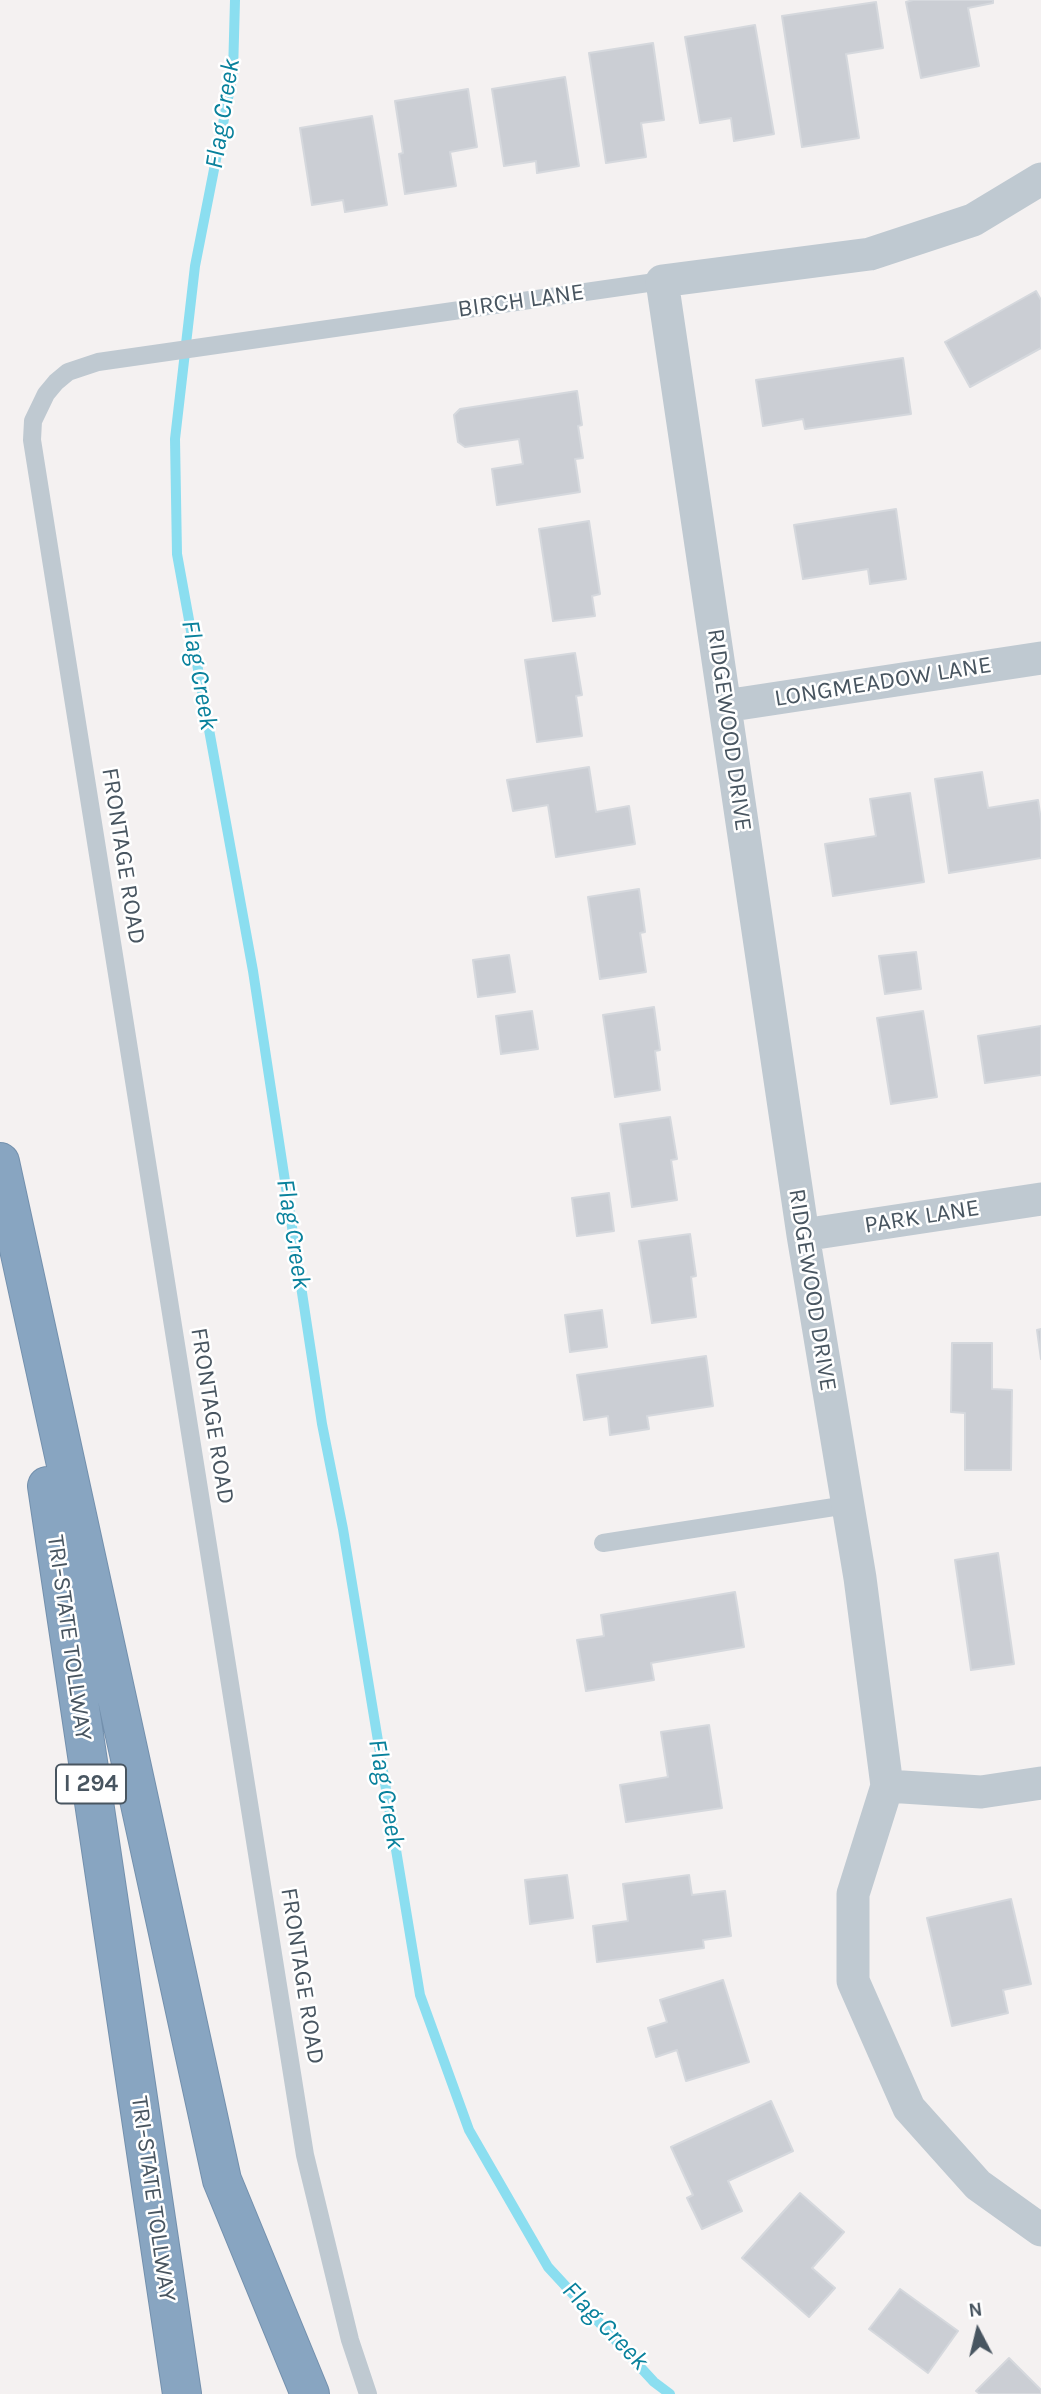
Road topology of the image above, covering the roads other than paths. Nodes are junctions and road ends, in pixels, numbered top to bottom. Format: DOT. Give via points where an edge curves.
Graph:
graph roads {
  1 [pos="1041,179"];
  2 [pos="662,281"];
  3 [pos="32,440"];
  4 [pos="1041,658"];
  5 [pos="725,706"];
  6 [pos="0,1162"];
  7 [pos="0,1173"];
  8 [pos="1041,1199"];
  9 [pos="803,1235"];
  10 [pos="848,1505"];
  11 [pos="603,1544"];
  12 [pos="1041,1783"];
  13 [pos="887,1786"];
  14 [pos="1041,2230"];
  15 [pos="182,2394"];
  16 [pos="310,2394"];
  17 [pos="368,2394"];
  1 -- 2 [label="street, BIRCH LANE" via="973,220 870,254"];
  2 -- 3 [label="lane, BIRCH LANE" via="98,362 68,372 46,394 33,421"];
  2 -- 5 [label="street, RIDGEWOOD DRIVE"];
  3 -- 17 [label="lane, FRONTAGE ROAD" via="305,2155 350,2340"];
  4 -- 5 [label="street, LONGMEADOW LANE"];
  5 -- 9 [label="street, RIDGEWOOD DRIVE"];
  6 -- 16 [label="highway" via="222,2180"];
  7 -- 15 [label="highway, TRI-STATE TOLLWAY / I 294"];
  8 -- 9 [label="street, PARK LANE"];
  9 -- 10 [label="street, RIDGEWOOD DRIVE"];
  10 -- 11 [label="lane"];
  10 -- 13 [label="street, RIDGEWOOD DRIVE"];
  12 -- 13 [label="street" via="981,1791"];
  13 -- 14 [label="street, RIDGEWOOD DRIVE" via="853,1894 853,1981 909,2108 978,2185"];
}
